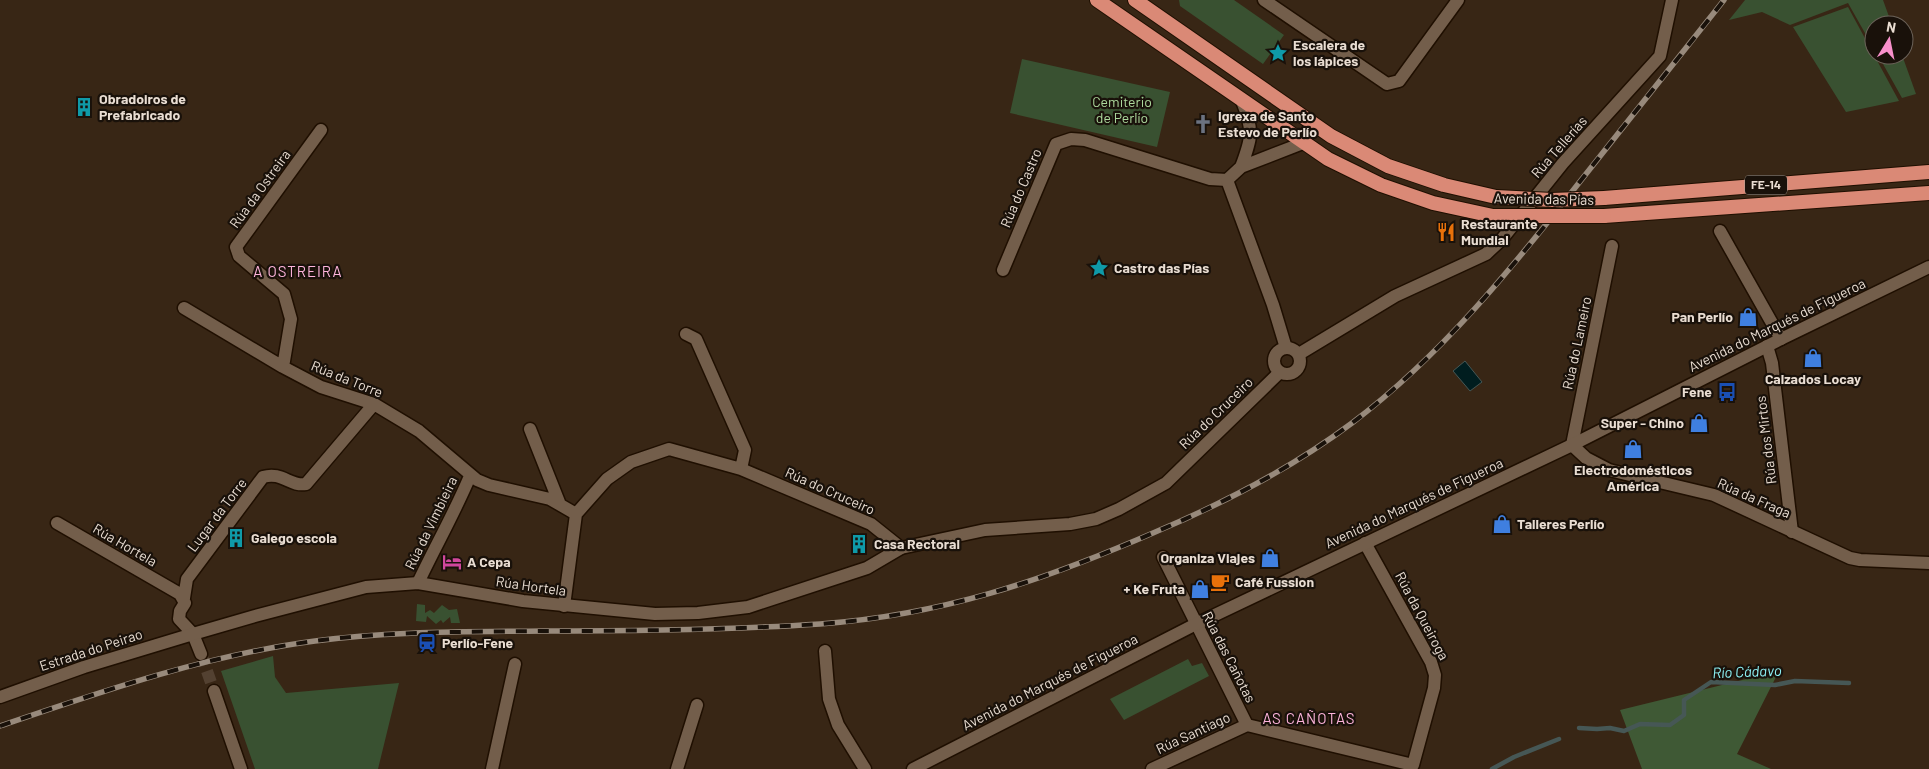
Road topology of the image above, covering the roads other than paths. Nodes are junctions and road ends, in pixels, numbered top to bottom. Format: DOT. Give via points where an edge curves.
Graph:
graph roads {
  1 [pos="1097,0"];
  2 [pos="1135,0"];
  3 [pos="1264,0"];
  4 [pos="1458,0"];
  5 [pos="1672,0"];
  6 [pos="1242,101"];
  7 [pos="321,130"];
  8 [pos="1303,143"];
  9 [pos="1241,167"];
  10 [pos="1929,172"];
  11 [pos="1228,180"];
  12 [pos="1929,193"];
  13 [pos="1720,231"];
  14 [pos="1612,246"];
  15 [pos="1929,267"];
  16 [pos="1003,270"];
  17 [pos="184,308"];
  18 [pos="686,334"];
  19 [pos="1781,339"];
  20 [pos="1767,346"];
  21 [pos="1286,348"];
  22 [pos="1299,354"];
  23 [pos="283,368"];
  24 [pos="1280,372"];
  25 [pos="374,404"];
  26 [pos="530,429"];
  27 [pos="1572,445"];
  28 [pos="741,469"];
  29 [pos="470,476"];
  30 [pos="559,502"];
  31 [pos="576,514"];
  32 [pos="57,523"];
  33 [pos="1792,532"];
  34 [pos="1365,543"];
  35 [pos="901,548"];
  36 [pos="1163,558"];
  37 [pos="1929,563"];
  38 [pos="418,583"];
  39 [pos="184,598"];
  40 [pos="564,606"];
  41 [pos="1196,624"];
  42 [pos="193,634"];
  43 [pos="826,651"];
  44 [pos="201,654"];
  45 [pos="515,664"];
  46 [pos="214,691"];
  47 [pos="0,697"];
  48 [pos="697,705"];
  49 [pos="1247,725"];
  50 [pos="1169,765"];
  51 [pos="1413,765"];
  52 [pos="241,769"];
  53 [pos="492,769"];
  54 [pos="677,769"];
  55 [pos="865,769"];
  56 [pos="915,769"];
  57 [pos="1152,769"];
  1 -- 6 [label="highway, Avenida das Pías / FE-14"];
  2 -- 10 [label="highway, Avenida das Pías / FE-14, bridge" via="1331,136 1388,166 1444,186 1496,197 1552,200"];
  3 -- 4 [label="street" via="1387,84 1400,81"];
  5 -- 22 [label="street, Rúa Tellerías" via="1660,56 1486,254 1395,296"];
  6 -- 8 [label="highway, Avenida das Pías / FE-14"];
  6 -- 9 [label="street" via="1250,120 1251,133"];
  7 -- 23 [label="street, Rúa da Ostreira" via="236,247 239,256 284,294 291,319"];
  8 -- 9 [label="street"];
  8 -- 12 [label="highway, Avenida das Pías / FE-14, bridge" via="1381,185 1433,203 1493,216 1604,216"];
  9 -- 11 [label="street"];
  11 -- 16 [label="street, Rúa do Castro" via="1210,179 1085,140 1071,139 1056,144"];
  11 -- 21 [label="street"];
  13 -- 19 [label="street"];
  14 -- 27 [label="street, Rúa do Lameiro"];
  15 -- 19 [label="street, Avenida do Marqués de Figueroa"];
  17 -- 23 [label="street, Rúa da Torre"];
  18 -- 28 [label="street" via="696,339 746,450"];
  19 -- 20 [label="street, Avenida do Marqués de Figueroa"];
  20 -- 27 [label="street, Avenida do Marqués de Figueroa"];
  20 -- 33 [label="street, Rúa dos Mirtos" via="1772,363"];
  21 -- 22 [label="street"];
  21 -- 24 [label="street" via="1278,351 1274,359"];
  22 -- 24 [label="street" via="1300,363 1295,372"];
  23 -- 25 [label="street, Rúa da Torre" via="322,388"];
  24 -- 35 [label="street, Rúa do Cruceiro" via="1166,483 1119,509 1096,519 1070,524 985,530"];
  25 -- 29 [label="street, Rúa da Torre" via="419,431"];
  25 -- 39 [label="street, Lugar da Torre" via="306,484 298,485 279,476 263,477 187,579"];
  26 -- 30 [label="street"];
  27 -- 33 [label="street, Rúa da Fraga" via="1586,458 1609,470 1714,495"];
  27 -- 34 [label="street, Avenida do Marqués de Figueroa"];
  28 -- 31 [label="street, Rúa do Cruceiro" via="669,449 631,462 607,479"];
  28 -- 35 [label="street, Rúa do Cruceiro" via="871,524"];
  29 -- 30 [label="street, Rúa da Torre" via="489,485"];
  29 -- 38 [label="street, Rúa da Vimbieira"];
  30 -- 31 [label="street, Rúa da Torre"];
  31 -- 40 [label="street"];
  32 -- 39 [label="street, Rúa Hortela"];
  33 -- 37 [label="street, Rúa da Fraga" via="1850,558"];
  34 -- 41 [label="street, Avenida do Marqués de Figueroa"];
  34 -- 51 [label="street, Rúa da Queiroga" via="1431,662 1435,675"];
  35 -- 40 [label="street, Rúa Hortela" via="867,568 748,607 655,614"];
  36 -- 41 [label="street, Rúa das Cañotas"];
  38 -- 40 [label="street, Rúa Hortela"];
  38 -- 42 [label="street, Rúa Hortela" via="366,587"];
  39 -- 42 [label="street" via="179,619"];
  41 -- 49 [label="street, Rúa das Cañotas"];
  41 -- 56 [label="street, Avenida do Marqués de Figueroa"];
  42 -- 44 [label="street"];
  42 -- 47 [label="street, Estrada do Peirao"];
  43 -- 55 [label="street" via="829,699 838,724"];
  45 -- 53 [label="street"];
  46 -- 52 [label="street"];
  48 -- 54 [label="street"];
  49 -- 50 [label="street, Rúa Santiago"];
  49 -- 51 [label="street, Rúa das Cañotas"];
  50 -- 57 [label="street, Rúa Santiago"];
}
